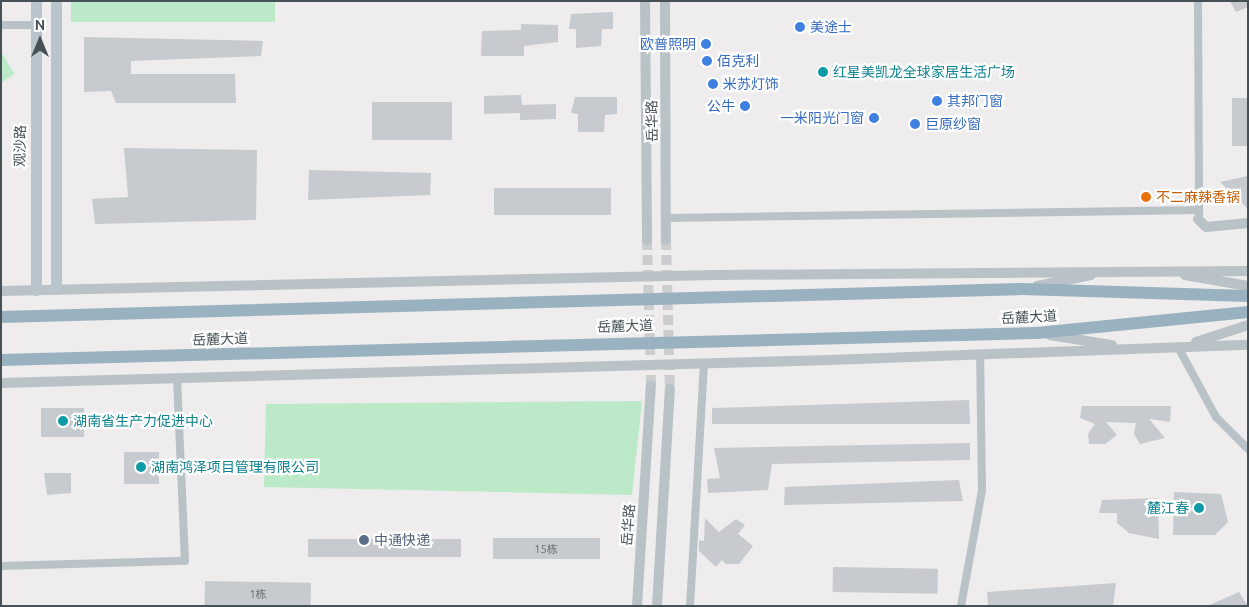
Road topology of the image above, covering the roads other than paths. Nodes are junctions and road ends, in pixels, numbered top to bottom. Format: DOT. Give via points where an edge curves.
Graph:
graph roads {
  1 [pos="36,1"];
  2 [pos="56,1"];
  3 [pos="645,1"];
  4 [pos="665,1"];
  5 [pos="1198,1"];
  6 [pos="1,25"];
  7 [pos="37,25"];
  8 [pos="1198,215"];
  9 [pos="667,218"];
  10 [pos="1248,223"];
  11 [pos="647,240"];
  12 [pos="666,240"];
  13 [pos="1112,271"];
  14 [pos="1170,271"];
  15 [pos="1248,271"];
  16 [pos="1248,286"];
  17 [pos="56,289"];
  18 [pos="1022,289"];
  19 [pos="36,290"];
  20 [pos="1,291"];
  21 [pos="1248,296"];
  22 [pos="1248,312"];
  23 [pos="1,317"];
  24 [pos="1248,325"];
  25 [pos="1037,333"];
  26 [pos="1248,345"];
  27 [pos="1178,347"];
  28 [pos="1134,349"];
  29 [pos="980,354"];
  30 [pos="1,360"];
  31 [pos="704,363"];
  32 [pos="177,377"];
  33 [pos="1,383"];
  34 [pos="651,385"];
  35 [pos="670,388"];
  36 [pos="1248,449"];
  37 [pos="1,566"];
  38 [pos="637,606"];
  39 [pos="657,606"];
  40 [pos="690,606"];
  41 [pos="961,606"];
  1 -- 7 [label="main road, 观沙路"];
  2 -- 17 [label="main road"];
  3 -- 11 [label="street, 岳华路"];
  4 -- 9 [label="street, 岳华路"];
  5 -- 8 [label="street"];
  6 -- 7 [label="street"];
  7 -- 19 [label="main road, 观沙路"];
  8 -- 9 [label="street"];
  8 -- 10 [label="street" via="1206,227"];
  9 -- 12 [label="street, 岳华路"];
  13 -- 14 [label="street"];
  13 -- 17 [label="street" via="714,274"];
  13 -- 18 [label="street"];
  14 -- 15 [label="street"];
  14 -- 16 [label="street"];
  17 -- 19 [label="street"];
  18 -- 21 [label="highway, 岳麓大道"];
  18 -- 23 [label="highway, 岳麓大道"];
  19 -- 20 [label="street"];
  22 -- 25 [label="highway, 岳麓大道"];
  24 -- 27 [label="street"];
  25 -- 28 [label="street"];
  25 -- 30 [label="highway, 岳麓大道"];
  26 -- 27 [label="street"];
  27 -- 28 [label="street"];
  27 -- 36 [label="street" via="1216,417"];
  28 -- 29 [label="street"];
  29 -- 31 [label="street"];
  29 -- 41 [label="street" via="982,490"];
  31 -- 32 [label="street"];
  31 -- 40 [label="street"];
  32 -- 33 [label="street"];
  32 -- 37 [label="street" via="185,561"];
  34 -- 38 [label="street, 岳华路"];
  35 -- 39 [label="street"];
}
